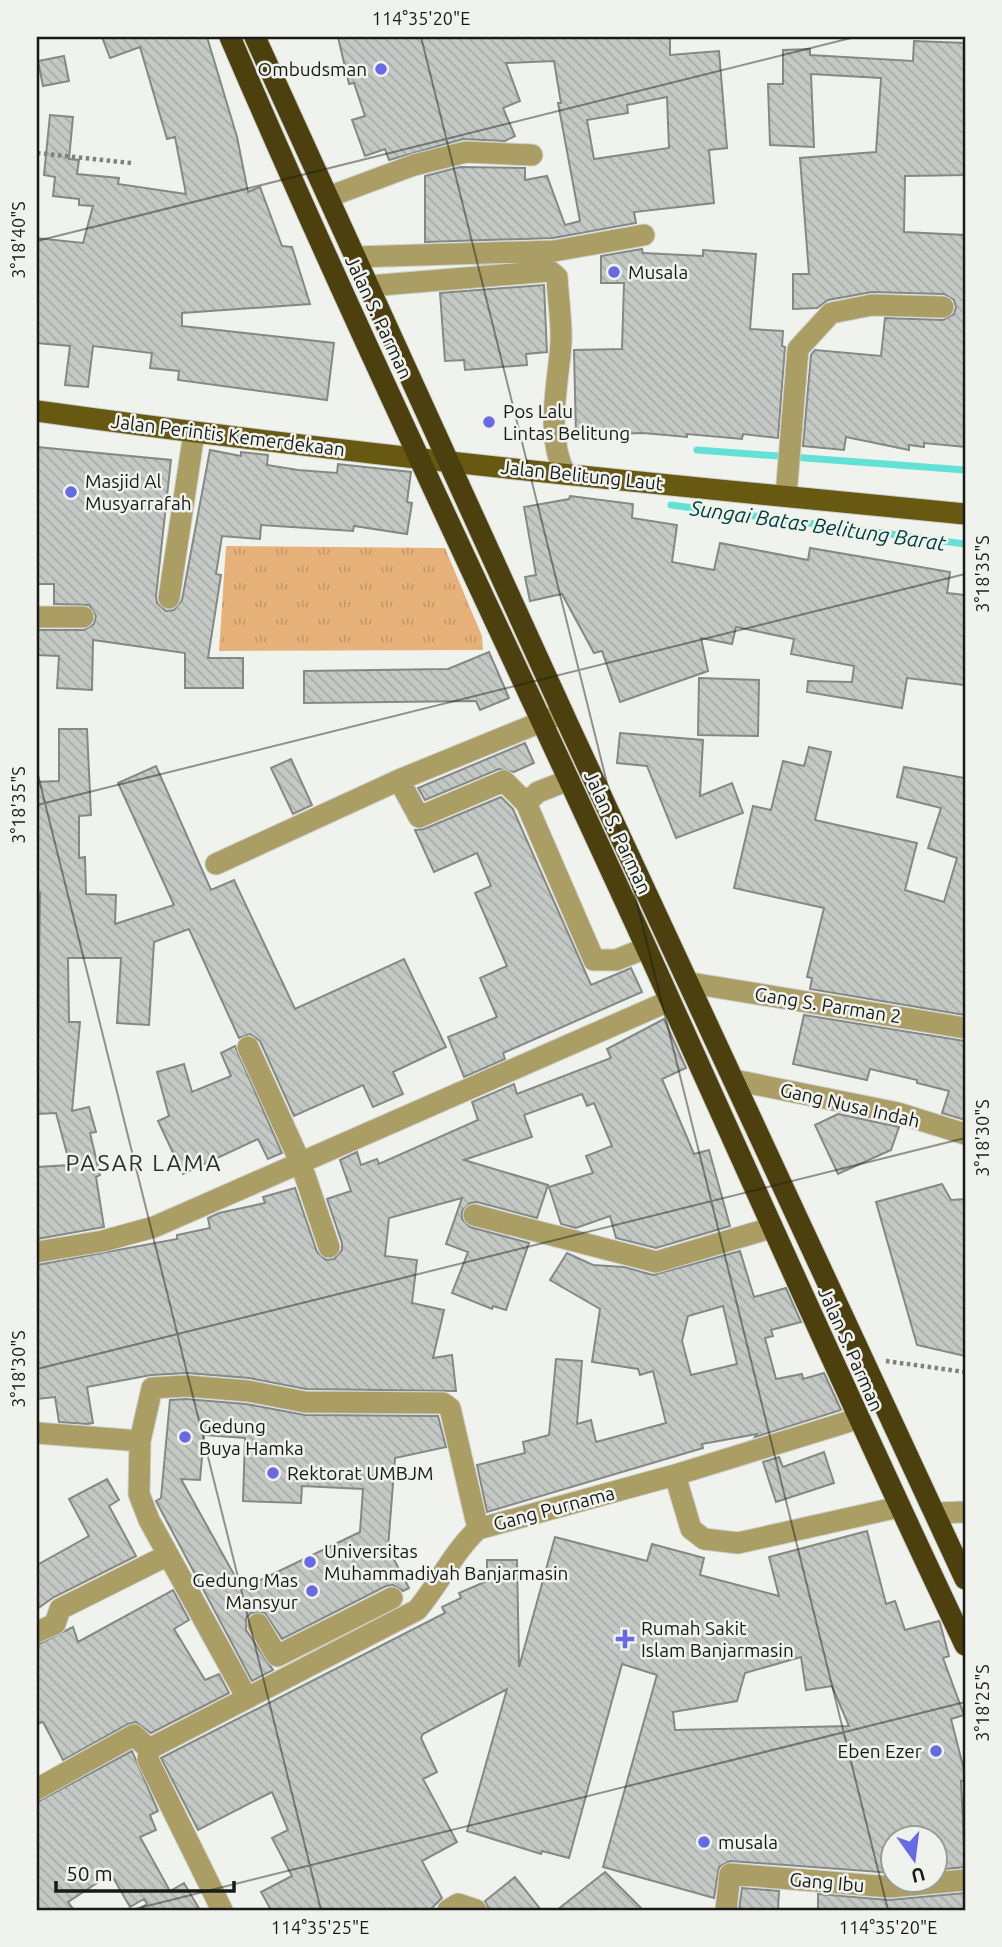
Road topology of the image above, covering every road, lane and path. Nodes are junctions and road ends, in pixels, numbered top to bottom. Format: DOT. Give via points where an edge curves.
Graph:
graph roads {
  1 [pos="230,37"];
  2 [pos="255,37"];
  3 [pos="37,153"];
  4 [pos="532,155"];
  5 [pos="131,163"];
  6 [pos="328,197"];
  7 [pos="644,235"];
  8 [pos="355,257"];
  9 [pos="369,286"];
  10 [pos="943,307"];
  11 [pos="37,411"];
  12 [pos="194,433"];
  13 [pos="419,456"];
  14 [pos="449,461"];
  15 [pos="565,474"];
  16 [pos="786,496"];
  17 [pos="965,514"];
  18 [pos="169,598"];
  19 [pos="37,617"];
  20 [pos="83,617"];
  21 [pos="564,713"];
  22 [pos="542,722"];
  23 [pos="569,779"];
  24 [pos="399,780"];
  25 [pos="526,803"];
  26 [pos="216,864"];
  27 [pos="674,951"];
  28 [pos="649,954"];
  29 [pos="691,983"];
  30 [pos="669,1001"];
  31 [pos="965,1028"];
  32 [pos="248,1047"];
  33 [pos="734,1080"];
  34 [pos="965,1134"];
  35 [pos="300,1164"];
  36 [pos="474,1215"];
  37 [pos="771,1228"];
  38 [pos="329,1247"];
  39 [pos="37,1252"];
  40 [pos="865,1358"];
  41 [pos="965,1372"];
  42 [pos="857,1419"];
  43 [pos="37,1433"];
  44 [pos="141,1441"];
  45 [pos="676,1475"];
  46 [pos="899,1507"];
  47 [pos="965,1512"];
  48 [pos="935,1513"];
  49 [pos="478,1529"];
  50 [pos="166,1556"];
  51 [pos="965,1579"];
  52 [pos="391,1598"];
  53 [pos="258,1624"];
  54 [pos="326,1631"];
  55 [pos="37,1632"];
  56 [pos="965,1645"];
  57 [pos="337,1654"];
  58 [pos="247,1698"];
  59 [pos="149,1749"];
  60 [pos="37,1789"];
  61 [pos="965,1880"];
  62 [pos="222,1910"];
  63 [pos="448,1910"];
  64 [pos="476,1910"];
  65 [pos="726,1910"];
  1 -- 13 [label="highway, Jalan S. Parman" via="303,208"];
  2 -- 6 [label="highway, Jalan S. Parman"];
  3 -- 5 [label="path"];
  4 -- 6 [label="street" via="466,152 414,165"];
  6 -- 8 [label="highway, Jalan S. Parman"];
  7 -- 8 [label="street" via="554,251"];
  8 -- 9 [label="highway, Jalan S. Parman"];
  9 -- 14 [label="highway, Jalan S. Parman"];
  9 -- 15 [label="street" via="550,271 557,277 561,341 554,440"];
  10 -- 16 [label="street" via="873,305 831,313 798,349"];
  11 -- 12 [label="main road, Jalan Perintis Kemerdekaan"];
  12 -- 13 [label="main road, Jalan Perintis Kemerdekaan"];
  12 -- 18 [label="street"];
  13 -- 14 [label="main road, Jalan Perintis Kemerdekaan"];
  13 -- 22 [label="highway, Jalan S. Parman"];
  14 -- 15 [label="main road, Jalan Belitung Laut"];
  14 -- 21 [label="highway, Jalan S. Parman"];
  15 -- 16 [label="main road, Jalan Belitung Laut"];
  16 -- 17 [label="main road, Jalan Belitung Laut"];
  19 -- 20 [label="street"];
  21 -- 22 [label="street"];
  21 -- 27 [label="highway, Jalan S. Parman"];
  22 -- 23 [label="highway, Jalan S. Parman"];
  22 -- 24 [label="street"];
  23 -- 25 [label="street" via="538,792"];
  23 -- 28 [label="highway, Jalan S. Parman"];
  24 -- 25 [label="street" via="419,817 504,781"];
  24 -- 26 [label="street"];
  25 -- 28 [label="street" via="594,960"];
  27 -- 28 [label="highway"];
  27 -- 29 [label="highway, Jalan S. Parman"];
  28 -- 30 [label="highway, Jalan S. Parman"];
  29 -- 31 [label="street, Gang S. Parman 2"];
  29 -- 33 [label="highway, Jalan S. Parman"];
  30 -- 35 [label="street"];
  30 -- 37 [label="highway, Jalan S. Parman"];
  32 -- 35 [label="street"];
  33 -- 34 [label="street, Gang Nusa Indah" via="898,1113"];
  33 -- 40 [label="highway, Jalan S. Parman"];
  35 -- 38 [label="street"];
  35 -- 39 [label="street" via="154,1227"];
  36 -- 37 [label="street" via="656,1262"];
  37 -- 42 [label="highway, Jalan S. Parman"];
  40 -- 41 [label="path"];
  40 -- 48 [label="highway, Jalan S. Parman"];
  42 -- 45 [label="street, Gang Purnama"];
  42 -- 46 [label="highway, Jalan S. Parman"];
  43 -- 44 [label="street"];
  44 -- 49 [label="street" via="152,1388 186,1385 305,1402 443,1403 450,1408"];
  44 -- 50 [label="street" via="139,1494"];
  45 -- 46 [label="street" via="691,1529 704,1539 738,1543"];
  45 -- 49 [label="street, Gang Purnama"];
  46 -- 56 [label="highway, Jalan S. Parman"];
  47 -- 48 [label="street"];
  48 -- 51 [label="highway, Jalan S. Parman"];
  49 -- 57 [label="street, Gang Purnama" via="458,1547 439,1585 417,1610"];
  50 -- 55 [label="street" via="60,1609 55,1624"];
  50 -- 58 [label="street"];
  52 -- 54 [label="street"];
  53 -- 54 [label="street" via="277,1656"];
  54 -- 57 [label="street"];
  57 -- 58 [label="street, Gang Purnama"];
  58 -- 59 [label="street, Gang Purnama"];
  59 -- 60 [label="street" via="134,1735"];
  59 -- 62 [label="street" via="148,1760"];
  61 -- 65 [label="street, Gang Ibu" via="890,1887 730,1874"];
  63 -- 64 [label="street" via="458,1905"];
}
